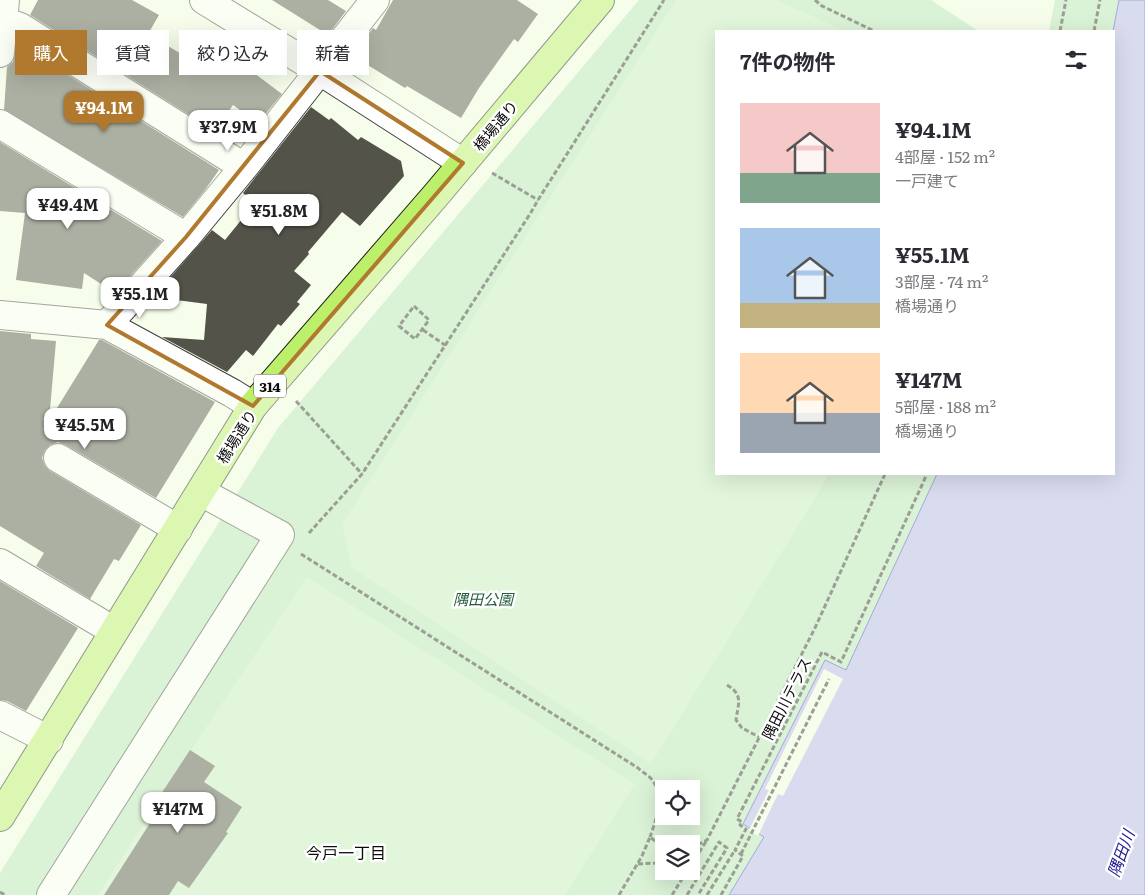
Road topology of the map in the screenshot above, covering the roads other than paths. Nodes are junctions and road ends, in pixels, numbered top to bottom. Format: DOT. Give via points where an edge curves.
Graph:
graph roads {
  1 [pos="204,0"];
  2 [pos="375,0"];
  3 [pos="600,0"];
  4 [pos="4,10"];
  5 [pos="352,30"];
  6 [pos="0,53"];
  7 [pos="297,57"];
  8 [pos="317,75"];
  9 [pos="326,75"];
  10 [pos="0,124"];
  11 [pos="244,167"];
  12 [pos="475,167"];
  13 [pos="186,237"];
  14 [pos="0,315"];
  15 [pos="107,325"];
  16 [pos="253,406"];
  17 [pos="58,458"];
  18 [pos="201,492"];
  19 [pos="178,529"];
  20 [pos="0,562"];
  21 [pos="114,631"];
  22 [pos="0,715"];
  23 [pos="48,740"];
  24 [pos="0,817"];
  25 [pos="51,895"];
  1 -- 7 [label="street"];
  2 -- 5 [label="street"];
  3 -- 12 [label="main road, 橋場通り / 314"];
  4 -- 6 [label="street"];
  4 -- 11 [label="street" via="20,27"];
  8 -- 11 [label="street"];
  9 -- 12 [label="street"];
  10 -- 13 [label="street"];
  11 -- 13 [label="street"];
  12 -- 16 [label="main road, 橋場通り / 314"];
  13 -- 15 [label="street"];
  14 -- 15 [label="street"];
  15 -- 16 [label="street"];
  16 -- 18 [label="main road, 橋場通り / 314"];
  17 -- 19 [label="street"];
  18 -- 19 [label="main road, 橋場通り / 314"];
  18 -- 25 [label="street" via="280,535"];
  19 -- 21 [label="main road, 橋場通り / 314"];
  20 -- 21 [label="street"];
  21 -- 23 [label="main road, 橋場通り / 314"];
  22 -- 23 [label="street"];
  23 -- 24 [label="main road, 橋場通り / 314"];
}
